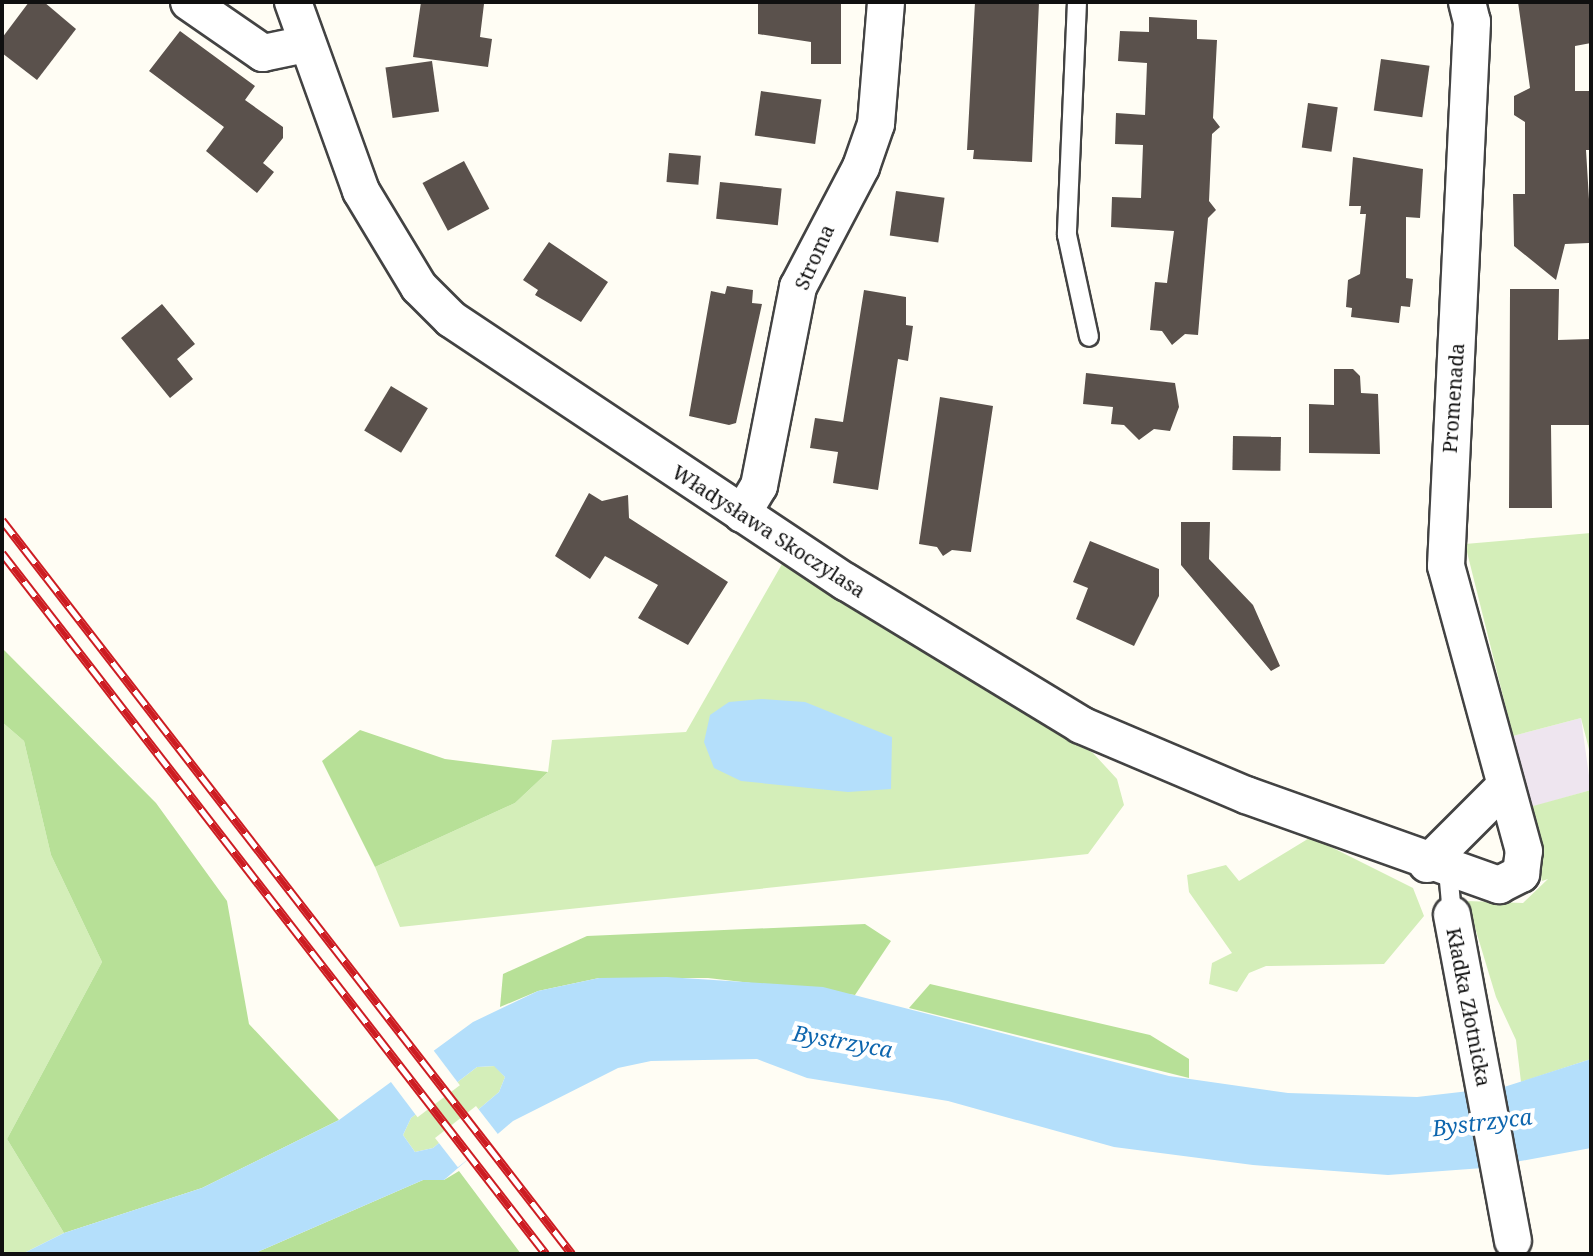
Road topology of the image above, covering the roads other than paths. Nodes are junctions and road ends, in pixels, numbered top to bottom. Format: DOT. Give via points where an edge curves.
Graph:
graph roads {
  1 [pos="189,2"];
  2 [pos="293,2"];
  3 [pos="886,2"];
  4 [pos="1077,2"];
  5 [pos="1467,2"];
  6 [pos="306,44"];
  7 [pos="1089,337"];
  8 [pos="742,514"];
  9 [pos="1505,786"];
  10 [pos="1437,867"];
  11 [pos="1452,915"];
  12 [pos="1513,1240"];
  1 -- 6 [label="street" via="263,53"];
  2 -- 6 [label="street, Władysława Skoczylasa"];
  3 -- 8 [label="street, Stroma" via="876,124 798,287 759,486"];
  4 -- 7 [label="lane" via="1067,235"];
  5 -- 9 [label="street, Promenada" via="1472,22 1446,566"];
  6 -- 8 [label="street, Władysława Skoczylasa" via="361,191 419,287 451,319"];
  8 -- 10 [label="street, Władysława Skoczylasa" via="1081,725"];
  9 -- 10 [label="street"];
  9 -- 10 [label="street, Promenada" via="1524,851 1521,874 1499,885"];
  10 -- 11 [label="lane"];
  11 -- 12 [label="street, Kładka Złotnicka"];
}
